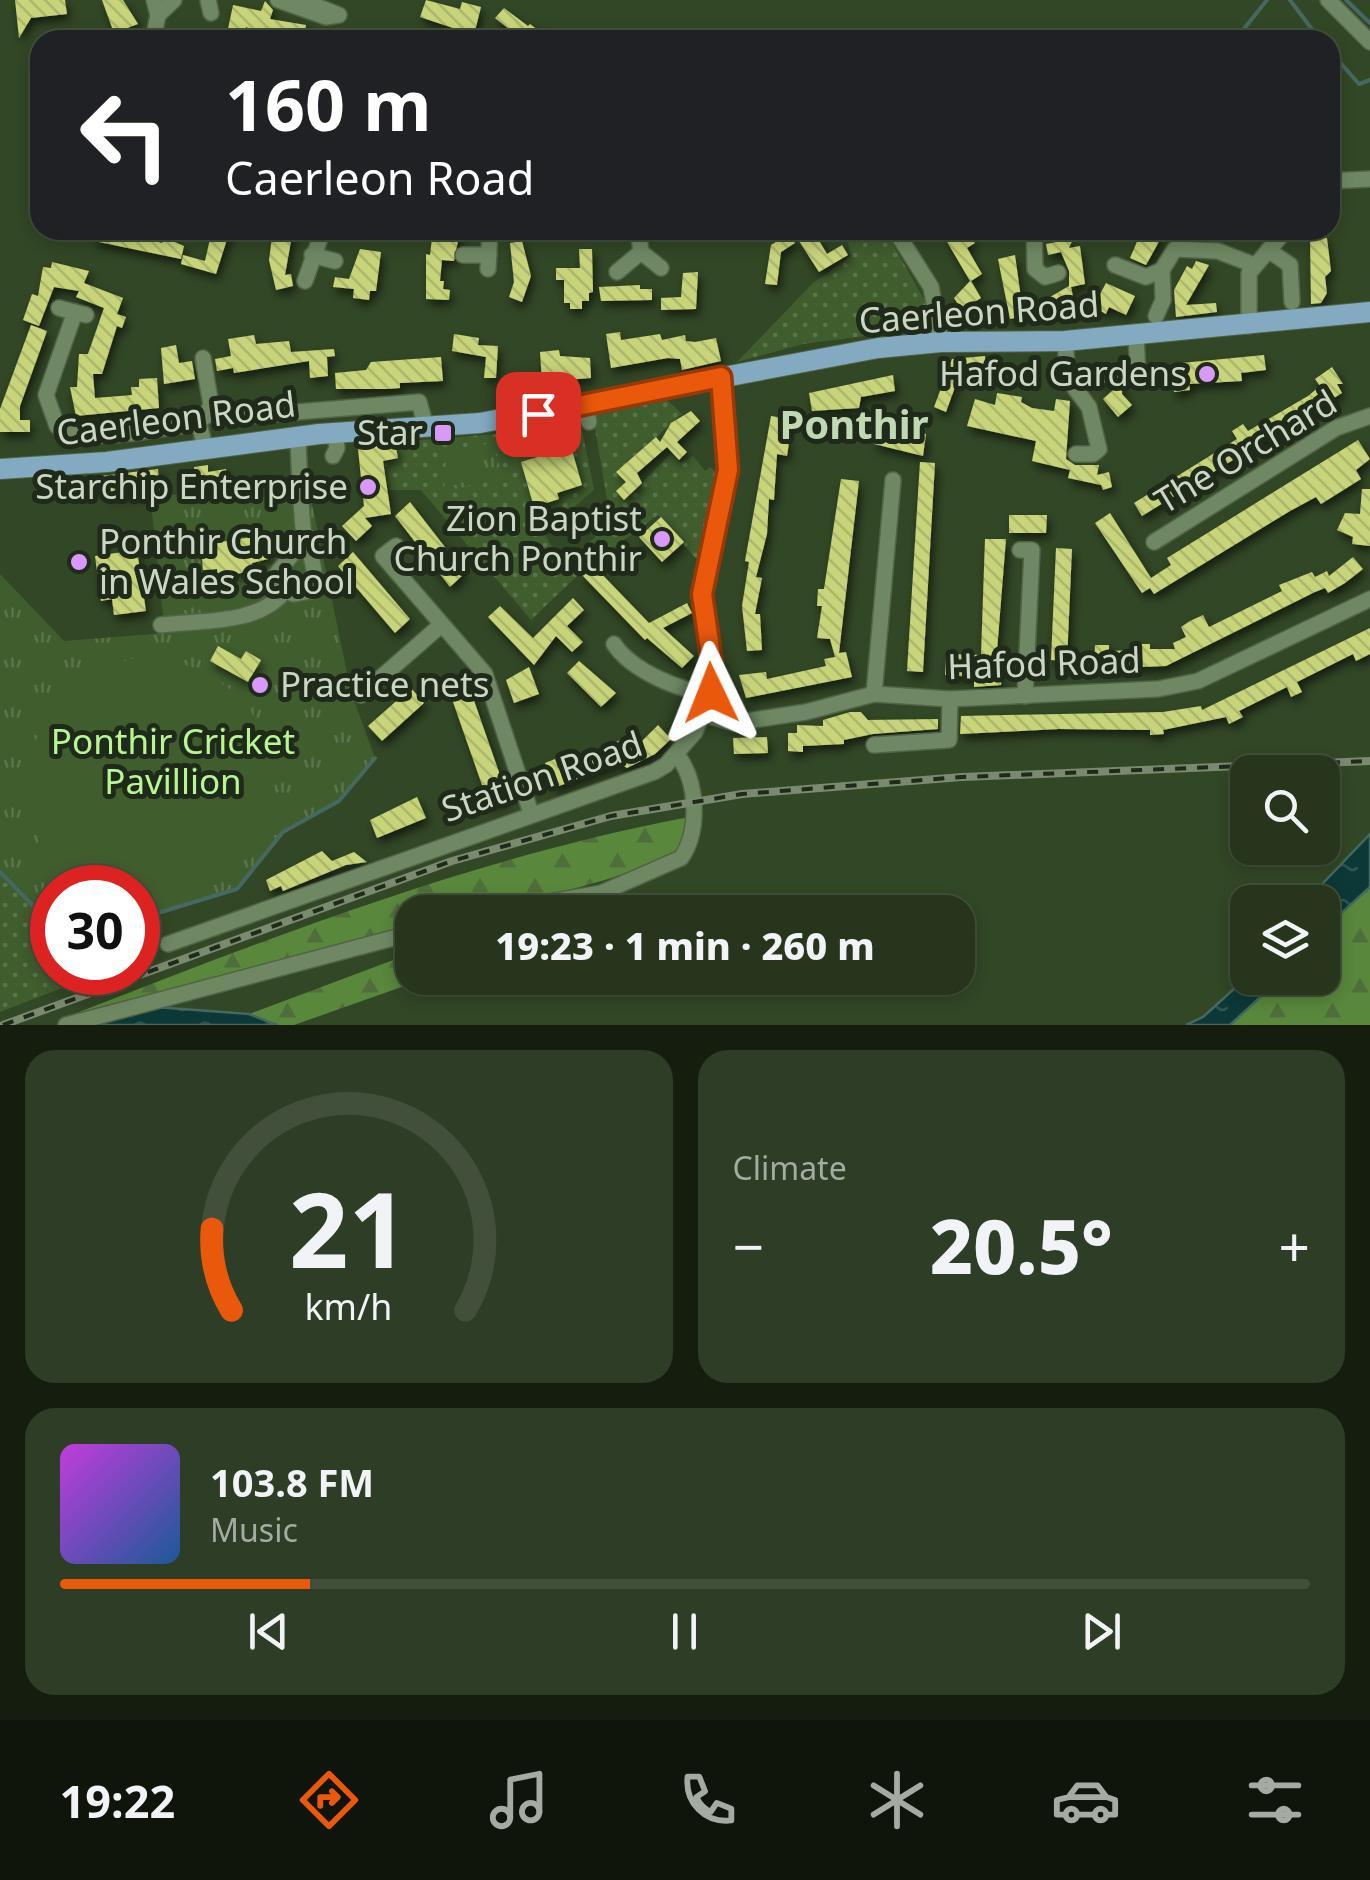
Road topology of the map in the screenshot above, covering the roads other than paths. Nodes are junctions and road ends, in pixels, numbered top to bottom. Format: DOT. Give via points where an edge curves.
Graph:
graph roads {
  1 [pos="174,0"];
  2 [pos="278,0"];
  3 [pos="302,0"];
  4 [pos="1328,0"];
  5 [pos="156,8"];
  6 [pos="1370,42"];
  7 [pos="1370,180"];
  8 [pos="1340,182"];
  9 [pos="318,240"];
  10 [pos="489,240"];
  11 [pos="639,240"];
  12 [pos="902,240"];
  13 [pos="1034,240"];
  14 [pos="1176,240"];
  15 [pos="1277,240"];
  16 [pos="1175,249"];
  17 [pos="1268,250"];
  18 [pos="641,252"];
  19 [pos="312,255"];
  20 [pos="464,255"];
  21 [pos="335,260"];
  22 [pos="1115,265"];
  23 [pos="1254,265"];
  24 [pos="661,268"];
  25 [pos="1162,270"];
  26 [pos="616,272"];
  27 [pos="1058,273"];
  28 [pos="305,281"];
  29 [pos="1292,302"];
  30 [pos="73,312"];
  31 [pos="1370,312"];
  32 [pos="1156,316"];
  33 [pos="1250,326"];
  34 [pos="1136,335"];
  35 [pos="1065,341"];
  36 [pos="941,342"];
  37 [pos="204,358"];
  38 [pos="1163,375"];
  39 [pos="721,377"];
  40 [pos="309,410"];
  41 [pos="1370,416"];
  42 [pos="204,417"];
  43 [pos="426,427"];
  44 [pos="335,433"];
  45 [pos="305,436"];
  46 [pos="204,447"];
  47 [pos="1076,454"];
  48 [pos="332,456"];
  49 [pos="0,469"];
  50 [pos="893,480"];
  51 [pos="305,539"];
  52 [pos="1154,542"];
  53 [pos="396,546"];
  54 [pos="1020,550"];
  55 [pos="284,591"];
  56 [pos="1370,599"];
  57 [pos="161,625"];
  58 [pos="442,625"];
  59 [pos="615,654"];
  60 [pos="711,693"];
  61 [pos="874,694"];
  62 [pos="361,696"];
  63 [pos="1024,696"];
  64 [pos="950,699"];
  65 [pos="705,715"];
  66 [pos="874,745"];
  67 [pos="677,755"];
  68 [pos="531,813"];
  69 [pos="590,895"];
  70 [pos="395,938"];
  71 [pos="168,944"];
  72 [pos="66,1025"];
  1 -- 5 [label="street"];
  2 -- 3 [label="street" via="339,15"];
  4 -- 6 [label="street"];
  7 -- 8 [label="street"];
  9 -- 19 [label="street"];
  10 -- 20 [label="street" via="488,262"];
  11 -- 18 [label="street"];
  12 -- 36 [label="street" via="931,287"];
  13 -- 27 [label="street" via="1035,269 1044,277"];
  14 -- 16 [label="street"];
  15 -- 17 [label="street"];
  16 -- 23 [label="street" via="1218,251"];
  16 -- 25 [label="street"];
  17 -- 23 [label="street"];
  17 -- 29 [label="street" via="1290,265"];
  18 -- 24 [label="street"];
  18 -- 26 [label="street"];
  19 -- 21 [label="street"];
  19 -- 28 [label="street"];
  22 -- 25 [label="street" via="1146,277"];
  23 -- 33 [label="street"];
  25 -- 32 [label="street"];
  30 -- 42 [label="street" via="46,396 57,426 101,434"];
  31 -- 33 [label="main road, Caerleon Road"];
  33 -- 34 [label="main road, Caerleon Road"];
  34 -- 35 [label="main road, Caerleon Road"];
  34 -- 38 [label="street" via="1138,376"];
  35 -- 36 [label="main road, Caerleon Road"];
  35 -- 47 [label="street" via="1068,379 1089,408 1099,448"];
  36 -- 39 [label="main road, Caerleon Road"];
  37 -- 42 [label="street"];
  39 -- 43 [label="main road, Caerleon Road" via="587,413"];
  39 -- 60 [label="street, Station Road" via="728,470 702,594"];
  40 -- 42 [label="street"];
  40 -- 43 [label="street" via="419,402"];
  40 -- 45 [label="street"];
  41 -- 52 [label="street, The Orchard" via="1336,428"];
  42 -- 46 [label="street"];
  43 -- 44 [label="main road, Caerleon Road"];
  44 -- 45 [label="main road, Caerleon Road"];
  44 -- 48 [label="street"];
  45 -- 46 [label="main road, Caerleon Road"];
  45 -- 51 [label="street"];
  46 -- 49 [label="main road, Caerleon Road"];
  50 -- 61 [label="street"];
  51 -- 55 [label="street" via="277,573"];
  51 -- 55 [label="street" via="313,556 311,591"];
  53 -- 58 [label="street" via="383,556"];
  54 -- 63 [label="street" via="1032,550"];
  55 -- 57 [label="street" via="272,608 254,614"];
  56 -- 63 [label="street, Hafod Road" via="1198,681 1158,690"];
  58 -- 62 [label="street"];
  58 -- 68 [label="street" via="485,674"];
  59 -- 60 [label="street" via="687,690"];
  60 -- 65 [label="street, Station Road"];
  61 -- 64 [label="street, Hafod Road"];
  61 -- 65 [label="street, Hafod Road" via="734,723"];
  63 -- 64 [label="street, Hafod Road"];
  64 -- 66 [label="street" via="949,740"];
  65 -- 67 [label="street, Station Road"];
  67 -- 68 [label="street, Station Road" via="654,772"];
  67 -- 69 [label="street" via="693,802 681,858"];
  68 -- 71 [label="street, Station Road"];
  70 -- 72 [label="street"];
}
